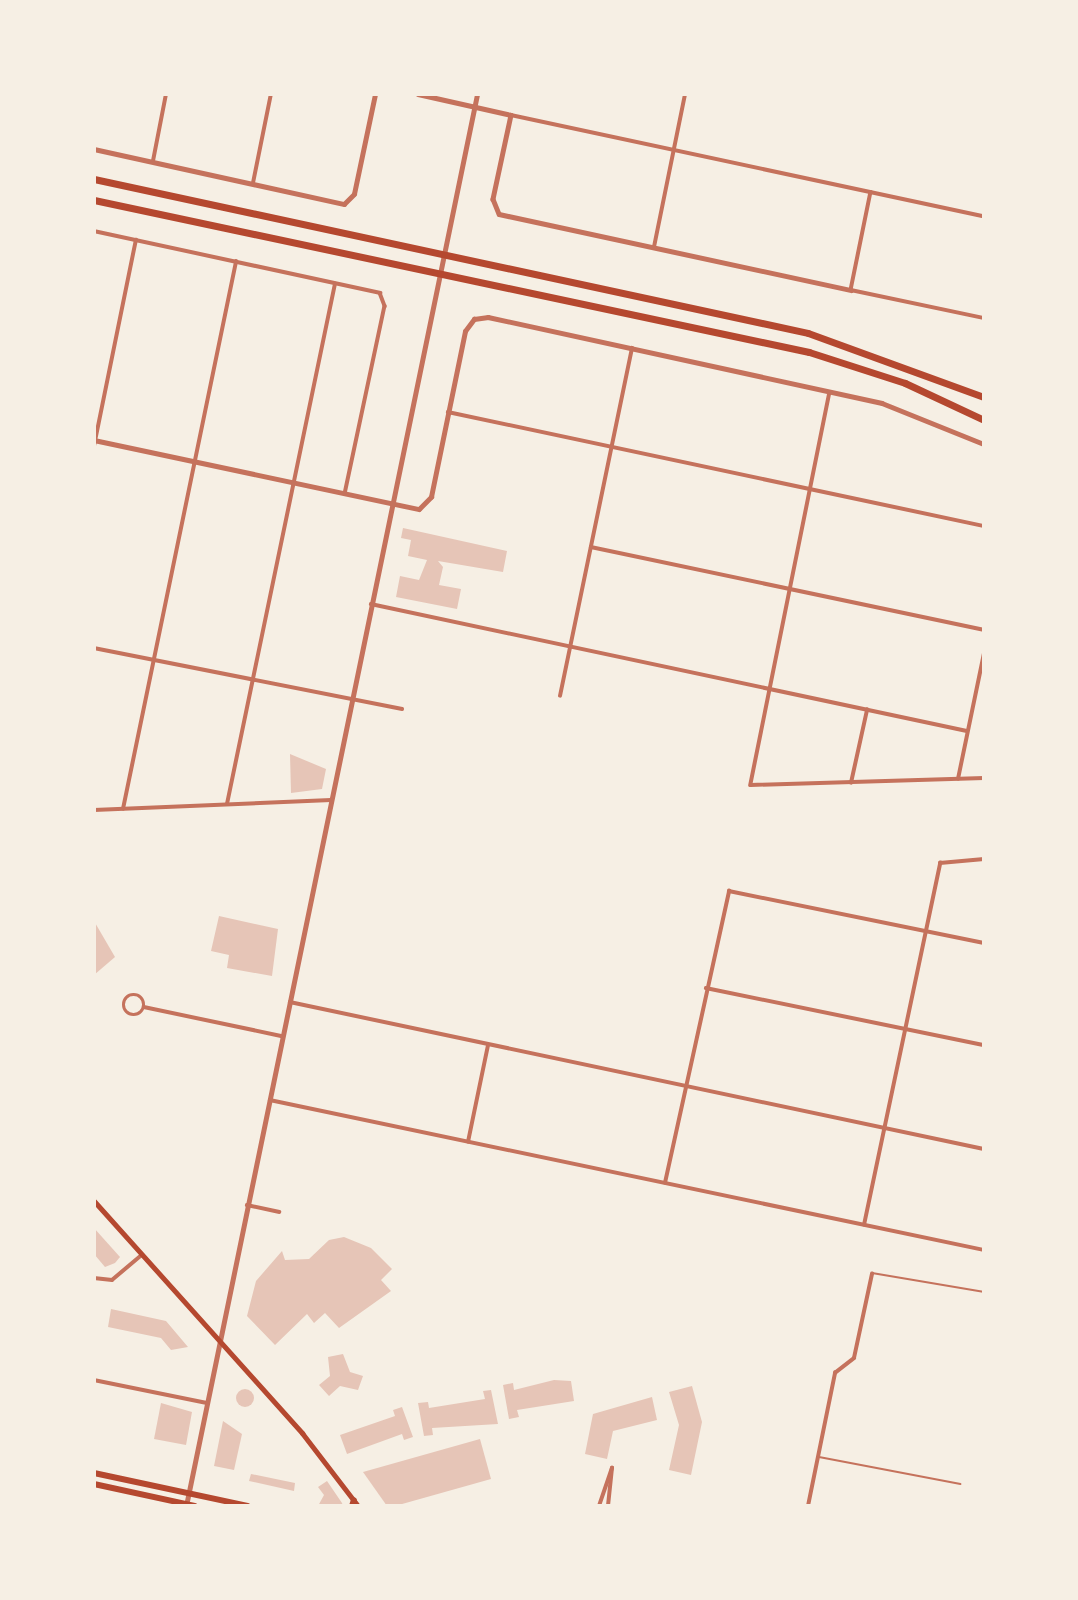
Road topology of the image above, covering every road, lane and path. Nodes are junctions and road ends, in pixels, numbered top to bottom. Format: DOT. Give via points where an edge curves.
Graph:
graph roads {
  1 [pos="166,94"];
  2 [pos="271,94"];
  3 [pos="374,94"];
  4 [pos="418,94"];
  5 [pos="477,94"];
  6 [pos="685,94"];
  7 [pos="474,107"];
  8 [pos="511,115"];
  9 [pos="94,149"];
  10 [pos="674,150"];
  11 [pos="153,161"];
  12 [pos="94,179"];
  13 [pos="253,183"];
  14 [pos="871,192"];
  15 [pos="94,200"];
  16 [pos="984,216"];
  17 [pos="94,231"];
  18 [pos="136,240"];
  19 [pos="653,249"];
  20 [pos="236,262"];
  21 [pos="335,284"];
  22 [pos="851,290"];
  23 [pos="984,318"];
  24 [pos="632,348"];
  25 [pos="830,391"];
  26 [pos="984,397"];
  27 [pos="449,412"];
  28 [pos="984,421"];
  29 [pos="95,442"];
  30 [pos="984,444"];
  31 [pos="612,447"];
  32 [pos="195,462"];
  33 [pos="294,483"];
  34 [pos="810,489"];
  35 [pos="345,494"];
  36 [pos="392,504"];
  37 [pos="984,526"];
  38 [pos="591,547"];
  39 [pos="789,589"];
  40 [pos="371,604"];
  41 [pos="984,631"];
  42 [pos="571,646"];
  43 [pos="94,648"];
  44 [pos="984,653"];
  45 [pos="153,661"];
  46 [pos="253,682"];
  47 [pos="768,688"];
  48 [pos="561,696"];
  49 [pos="351,701"];
  50 [pos="402,709"];
  51 [pos="867,710"];
  52 [pos="967,731"];
  53 [pos="984,778"];
  54 [pos="958,779"];
  55 [pos="851,783"];
  56 [pos="331,800"];
  57 [pos="227,804"];
  58 [pos="122,809"];
  59 [pos="94,810"];
  60 [pos="984,859"];
  61 [pos="926,931"];
  62 [pos="984,943"];
  63 [pos="706,988"];
  64 [pos="289,1002"];
  65 [pos="144,1007"];
  66 [pos="905,1028"];
  67 [pos="282,1037"];
  68 [pos="488,1045"];
  69 [pos="984,1045"];
  70 [pos="686,1086"];
  71 [pos="269,1100"];
  72 [pos="885,1128"];
  73 [pos="468,1142"];
  74 [pos="984,1149"];
  75 [pos="666,1183"];
  76 [pos="94,1200"];
  77 [pos="247,1205"];
  78 [pos="279,1212"];
  79 [pos="864,1225"];
  80 [pos="984,1250"];
  81 [pos="142,1255"];
  82 [pos="872,1274"];
  83 [pos="94,1278"];
  84 [pos="984,1292"];
  85 [pos="219,1341"];
  86 [pos="94,1380"];
  87 [pos="206,1404"];
  88 [pos="818,1457"];
  89 [pos="94,1474"];
  90 [pos="960,1483"];
  91 [pos="94,1484"];
  92 [pos="188,1493"];
  93 [pos="186,1504"];
  94 [pos="355,1504"];
  95 [pos="195,1506"];
  96 [pos="248,1506"];
  97 [pos="599,1506"];
  98 [pos="608,1506"];
  99 [pos="808,1506"];
  1 -- 11 [label="street"];
  2 -- 13 [label="street"];
  3 -- 13 [label="street" via="349,202"];
  4 -- 7 [label="street"];
  5 -- 7 [label="street"];
  6 -- 10 [label="street"];
  7 -- 8 [label="street"];
  7 -- 36 [label="street"];
  8 -- 10 [label="street"];
  8 -- 19 [label="street" via="495,211"];
  9 -- 11 [label="street"];
  10 -- 14 [label="street"];
  10 -- 19 [label="street"];
  11 -- 13 [label="street"];
  12 -- 26 [label="highway" via="808,333"];
  14 -- 16 [label="street"];
  14 -- 22 [label="street"];
  15 -- 28 [label="highway" via="809,352 905,383"];
  17 -- 18 [label="street"];
  18 -- 20 [label="street"];
  18 -- 29 [label="street"];
  19 -- 22 [label="street"];
  20 -- 21 [label="street"];
  20 -- 32 [label="street"];
  21 -- 33 [label="street"];
  21 -- 35 [label="street" via="383,296"];
  22 -- 23 [label="street"];
  24 -- 25 [label="street"];
  24 -- 27 [label="street" via="488,317 474,320 465,331"];
  24 -- 31 [label="street"];
  25 -- 30 [label="street" via="882,403"];
  25 -- 34 [label="street"];
  27 -- 31 [label="street"];
  27 -- 36 [label="street" via="428,503 419,509"];
  29 -- 32 [label="street"];
  31 -- 34 [label="street"];
  31 -- 38 [label="street"];
  32 -- 33 [label="street"];
  32 -- 45 [label="street"];
  33 -- 35 [label="street"];
  33 -- 46 [label="street"];
  34 -- 37 [label="street"];
  34 -- 39 [label="street"];
  35 -- 36 [label="street"];
  36 -- 40 [label="street"];
  38 -- 39 [label="street"];
  38 -- 42 [label="street"];
  39 -- 41 [label="street"];
  39 -- 47 [label="street"];
  40 -- 42 [label="street"];
  40 -- 49 [label="street"];
  42 -- 47 [label="street"];
  42 -- 48 [label="street"];
  43 -- 45 [label="street"];
  44 -- 52 [label="street"];
  45 -- 46 [label="street"];
  45 -- 58 [label="street"];
  46 -- 49 [label="street"];
  46 -- 57 [label="street"];
  47 -- 51 [label="street"];
  47 -- 55 [label="street" via="750,776 759,789"];
  49 -- 50 [label="street"];
  49 -- 56 [label="street"];
  51 -- 52 [label="street"];
  51 -- 55 [label="street"];
  52 -- 54 [label="street"];
  53 -- 54 [label="street"];
  54 -- 55 [label="street"];
  56 -- 57 [label="street"];
  56 -- 64 [label="street"];
  57 -- 58 [label="street"];
  58 -- 59 [label="street"];
  60 -- 61 [label="street" via="940,863"];
  61 -- 62 [label="street"];
  61 -- 63 [label="street" via="729,891"];
  61 -- 66 [label="street"];
  63 -- 66 [label="street"];
  63 -- 70 [label="street"];
  64 -- 67 [label="street"];
  64 -- 68 [label="street"];
  65 -- 65 [label="street" via="136,995 124,1004 131,1015"];
  65 -- 67 [label="street"];
  66 -- 69 [label="street"];
  66 -- 72 [label="street"];
  67 -- 71 [label="street"];
  68 -- 70 [label="street"];
  68 -- 73 [label="street"];
  70 -- 72 [label="street"];
  70 -- 75 [label="street"];
  71 -- 73 [label="street"];
  71 -- 77 [label="street"];
  72 -- 74 [label="street"];
  72 -- 79 [label="street"];
  73 -- 75 [label="street"];
  75 -- 79 [label="street"];
  76 -- 81 [label="main road"];
  77 -- 78 [label="street"];
  77 -- 85 [label="street"];
  79 -- 80 [label="street"];
  81 -- 83 [label="street" via="113,1280"];
  81 -- 85 [label="main road"];
  82 -- 84 [label="lane"];
  82 -- 88 [label="street" via="854,1358 835,1373"];
  85 -- 87 [label="street"];
  85 -- 94 [label="main road"];
  86 -- 87 [label="street"];
  87 -- 92 [label="street"];
  88 -- 90 [label="lane"];
  88 -- 99 [label="street"];
  89 -- 92 [label="main road"];
  91 -- 93 [label="main road"];
  92 -- 93 [label="street"];
  92 -- 96 [label="main road"];
  93 -- 95 [label="main road"];
  97 -- 98 [label="street" via="612,1468"];
}
